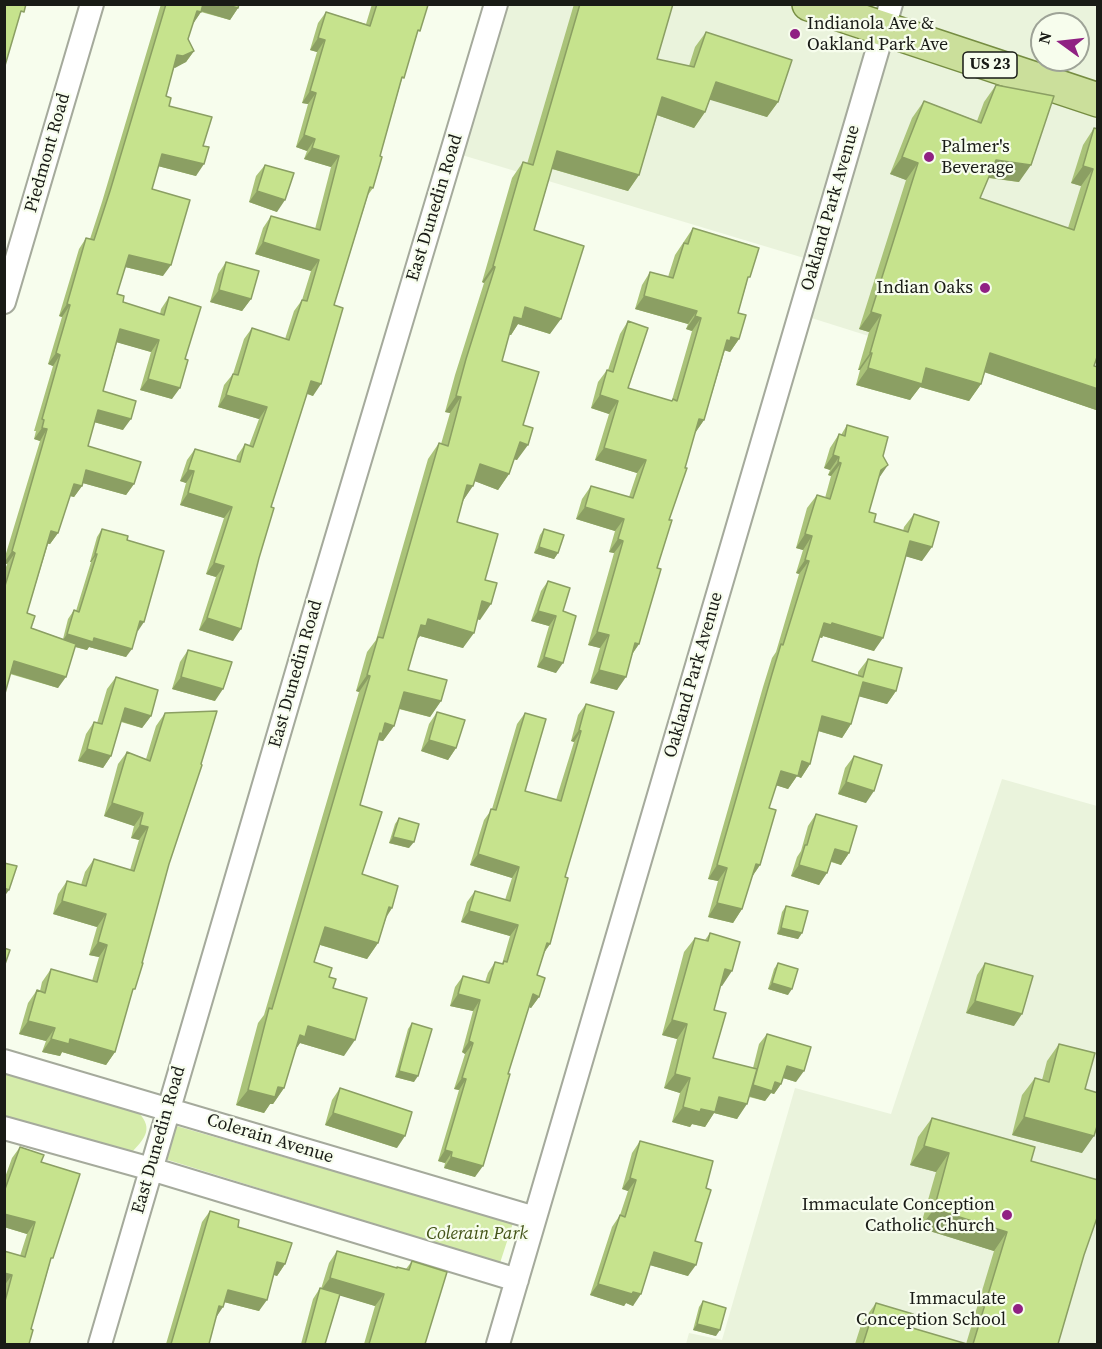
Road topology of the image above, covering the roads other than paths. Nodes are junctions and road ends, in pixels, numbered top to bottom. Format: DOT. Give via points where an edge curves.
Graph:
graph roads {
  1 [pos="92,4"];
  2 [pos="496,4"];
  3 [pos="809,4"];
  4 [pos="887,17"];
  5 [pos="1098,100"];
  6 [pos="4,302"];
  7 [pos="4,1061"];
  8 [pos="168,1109"];
  9 [pos="4,1128"];
  10 [pos="151,1169"];
  11 [pos="535,1218"];
  12 [pos="517,1280"];
  13 [pos="100,1344"];
  14 [pos="498,1344"];
  1 -- 6 [label="street, Piedmont Road"];
  2 -- 8 [label="street, East Dunedin Road"];
  3 -- 4 [label="main road, US 23"];
  4 -- 5 [label="main road, US 23"];
  4 -- 11 [label="street, Oakland Park Avenue"];
  7 -- 8 [label="street, Colerain Avenue"];
  8 -- 10 [label="street, East Dunedin Road"];
  8 -- 11 [label="street, Colerain Avenue"];
  9 -- 10 [label="street"];
  10 -- 12 [label="street"];
  10 -- 13 [label="street, East Dunedin Road"];
  11 -- 12 [label="street, Oakland Park Avenue"];
  12 -- 14 [label="street, Oakland Park Avenue"];
}
